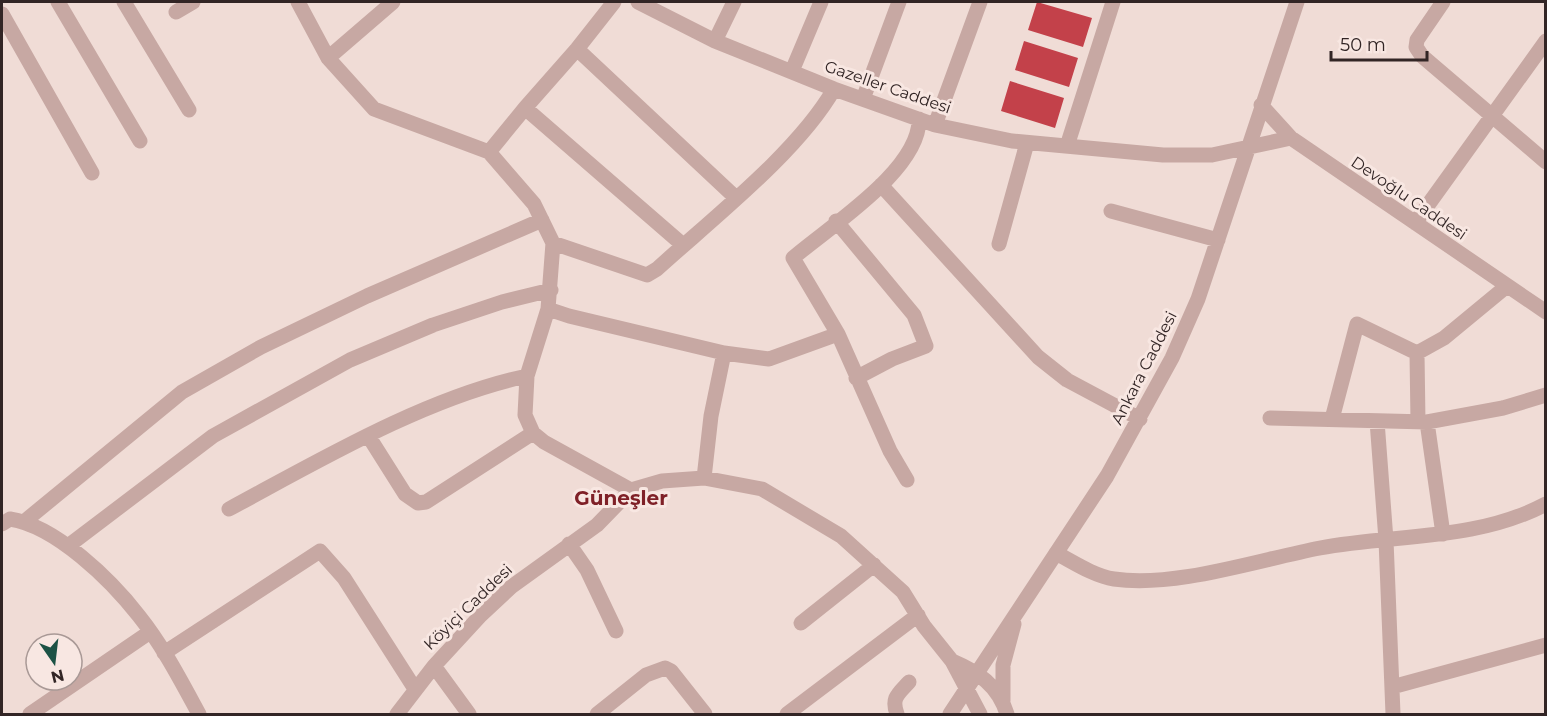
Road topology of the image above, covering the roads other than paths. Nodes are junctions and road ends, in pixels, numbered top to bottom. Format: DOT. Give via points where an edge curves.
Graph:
graph roads {
  1 [pos="58,2"];
  2 [pos="124,2"];
  3 [pos="193,2"];
  4 [pos="298,2"];
  5 [pos="393,2"];
  6 [pos="614,2"];
  7 [pos="734,2"];
  8 [pos="821,2"];
  9 [pos="899,2"];
  10 [pos="980,2"];
  11 [pos="1113,2"];
  12 [pos="1297,2"];
  13 [pos="1443,2"];
  14 [pos="645,3"];
  15 [pos="176,12"];
  16 [pos="2,14"];
  17 [pos="715,41"];
  18 [pos="1545,42"];
  19 [pos="577,49"];
  20 [pos="328,58"];
  21 [pos="792,71"];
  22 [pos="834,88"];
  23 [pos="863,99"];
  24 [pos="1261,105"];
  25 [pos="525,108"];
  26 [pos="189,110"];
  27 [pos="1490,117"];
  28 [pos="918,119"];
  29 [pos="935,125"];
  30 [pos="1291,138"];
  31 [pos="140,141"];
  32 [pos="1027,143"];
  33 [pos="1067,146"];
  34 [pos="1247,149"];
  35 [pos="489,152"];
  36 [pos="1545,162"];
  37 [pos="93,172"];
  38 [pos="881,185"];
  39 [pos="735,197"];
  40 [pos="1111,211"];
  41 [pos="542,220"];
  42 [pos="836,221"];
  43 [pos="1414,223"];
  44 [pos="1218,240"];
  45 [pos="553,243"];
  46 [pos="999,244"];
  47 [pos="683,245"];
  48 [pos="1507,286"];
  49 [pos="551,290"];
  50 [pos="548,309"];
  51 [pos="1545,312"];
  52 [pos="837,334"];
  53 [pos="724,353"];
  54 [pos="1417,353"];
  55 [pos="528,375"];
  56 [pos="856,378"];
  57 [pos="1545,395"];
  58 [pos="1270,418"];
  59 [pos="1140,419"];
  60 [pos="1332,419"];
  61 [pos="1377,421"];
  62 [pos="1422,422"];
  63 [pos="533,433"];
  64 [pos="369,437"];
  65 [pos="704,478"];
  66 [pos="907,480"];
  67 [pos="631,490"];
  68 [pos="1545,504"];
  69 [pos="229,509"];
  70 [pos="25,521"];
  71 [pos="2,524"];
  72 [pos="1443,534"];
  73 [pos="1386,540"];
  74 [pos="569,544"];
  75 [pos="68,546"];
  76 [pos="1056,553"];
  77 [pos="874,565"];
  78 [pos="1017,612"];
  79 [pos="918,615"];
  80 [pos="801,623"];
  81 [pos="616,631"];
  82 [pos="150,632"];
  83 [pos="1545,645"];
  84 [pos="164,653"];
  85 [pos="951,661"];
  86 [pos="434,666"];
  87 [pos="979,672"];
  88 [pos="909,682"];
  89 [pos="1392,687"];
  90 [pos="415,690"];
  91 [pos="967,690"];
  92 [pos="1005,708"];
  93 [pos="30,714"];
  94 [pos="198,714"];
  95 [pos="397,714"];
  96 [pos="469,714"];
  97 [pos="597,714"];
  98 [pos="705,714"];
  99 [pos="787,714"];
  100 [pos="897,714"];
  101 [pos="950,714"];
  102 [pos="980,714"];
  103 [pos="1393,714"];
  1 -- 31 [label="street"];
  2 -- 26 [label="street"];
  3 -- 15 [label="street"];
  4 -- 20 [label="street"];
  5 -- 20 [label="street"];
  6 -- 19 [label="street"];
  7 -- 17 [label="street"];
  8 -- 21 [label="street"];
  9 -- 23 [label="street"];
  10 -- 29 [label="street"];
  11 -- 33 [label="street"];
  12 -- 24 [label="street, Ankara Caddesi"];
  13 -- 27 [label="street" via="1416,47"];
  14 -- 17 [label="street, Gazeller Caddesi"];
  16 -- 37 [label="street"];
  17 -- 21 [label="street, Gazeller Caddesi"];
  18 -- 27 [label="street"];
  19 -- 25 [label="street"];
  19 -- 39 [label="street"];
  20 -- 35 [label="street" via="374,109"];
  21 -- 22 [label="street, Gazeller Caddesi"];
  22 -- 23 [label="street, Gazeller Caddesi"];
  22 -- 39 [label="street" via="800,135"];
  23 -- 28 [label="street, Gazeller Caddesi"];
  24 -- 30 [label="street, Devoğlu Caddesi"];
  24 -- 34 [label="street, Ankara Caddesi"];
  25 -- 35 [label="street"];
  25 -- 47 [label="street"];
  27 -- 36 [label="street"];
  27 -- 43 [label="street"];
  28 -- 29 [label="street, Gazeller Caddesi"];
  28 -- 38 [label="street" via="919,133 911,151"];
  29 -- 32 [label="street, Gazeller Caddesi"];
  30 -- 34 [label="street, Gazeller Caddesi"];
  30 -- 43 [label="street, Devoğlu Caddesi"];
  32 -- 33 [label="street, Gazeller Caddesi"];
  32 -- 46 [label="street"];
  33 -- 34 [label="street, Gazeller Caddesi" via="1162,155 1212,155"];
  34 -- 44 [label="street, Ankara Caddesi"];
  35 -- 41 [label="street" via="534,204"];
  38 -- 42 [label="street"];
  38 -- 59 [label="street" via="1038,357 1067,380"];
  39 -- 47 [label="street"];
  40 -- 44 [label="street"];
  41 -- 45 [label="street"];
  41 -- 70 [label="street" via="261,347 182,393"];
  42 -- 52 [label="street" via="793,258"];
  42 -- 56 [label="street" via="914,315 926,346"];
  43 -- 48 [label="street, Devoğlu Caddesi"];
  44 -- 59 [label="street, Ankara Caddesi" via="1198,299"];
  45 -- 47 [label="street" via="647,275"];
  45 -- 49 [label="street"];
  48 -- 51 [label="street, Devoğlu Caddesi"];
  48 -- 54 [label="street" via="1444,338"];
  49 -- 50 [label="street"];
  49 -- 75 [label="street" via="433,325 350,360 213,436"];
  50 -- 53 [label="street"];
  50 -- 55 [label="street"];
  52 -- 53 [label="street" via="769,359"];
  52 -- 56 [label="street"];
  53 -- 65 [label="street"];
  54 -- 60 [label="street" via="1357,324"];
  54 -- 62 [label="street"];
  55 -- 63 [label="street" via="525,415"];
  55 -- 64 [label="street" via="498,382"];
  56 -- 66 [label="street"];
  57 -- 62 [label="street" via="1503,408"];
  58 -- 60 [label="street"];
  59 -- 76 [label="street, Ankara Caddesi"];
  60 -- 61 [label="street"];
  61 -- 62 [label="street"];
  61 -- 73 [label="street"];
  62 -- 72 [label="street"];
  63 -- 64 [label="street" via="434,497 418,503 405,494"];
  63 -- 67 [label="street" via="588,469"];
  64 -- 69 [label="street"];
  65 -- 67 [label="street" via="662,481"];
  65 -- 77 [label="street" via="762,489 842,537"];
  67 -- 74 [label="street, Köyiçi Caddesi" via="597,525"];
  68 -- 72 [label="street" via="1518,518"];
  70 -- 71 [label="street" via="10,519"];
  70 -- 75 [label="street"];
  72 -- 73 [label="street"];
  73 -- 76 [label="street" via="1322,548 1169,579 1113,579"];
  73 -- 89 [label="street"];
  74 -- 81 [label="street" via="587,570"];
  74 -- 86 [label="street, Köyiçi Caddesi" via="511,587"];
  75 -- 82 [label="street" via="139,616"];
  76 -- 78 [label="street, Ankara Caddesi"];
  77 -- 79 [label="street" via="903,592"];
  77 -- 80 [label="street"];
  78 -- 87 [label="street, Ankara Caddesi"];
  78 -- 92 [label="street" via="1004,665"];
  79 -- 85 [label="street"];
  79 -- 99 [label="street"];
  82 -- 84 [label="street"];
  82 -- 93 [label="street"];
  83 -- 89 [label="street"];
  84 -- 90 [label="street" via="320,551 344,578"];
  84 -- 94 [label="street"];
  85 -- 87 [label="street"];
  85 -- 91 [label="street"];
  86 -- 90 [label="street, Köyiçi Caddesi"];
  86 -- 96 [label="street"];
  87 -- 91 [label="street, Ankara Caddesi"];
  87 -- 92 [label="street"];
  88 -- 100 [label="street" via="895,696"];
  89 -- 103 [label="street"];
  90 -- 95 [label="street, Köyiçi Caddesi"];
  91 -- 101 [label="street, Ankara Caddesi"];
  91 -- 102 [label="street"];
  97 -- 98 [label="street" via="646,675 665,668"];
}
